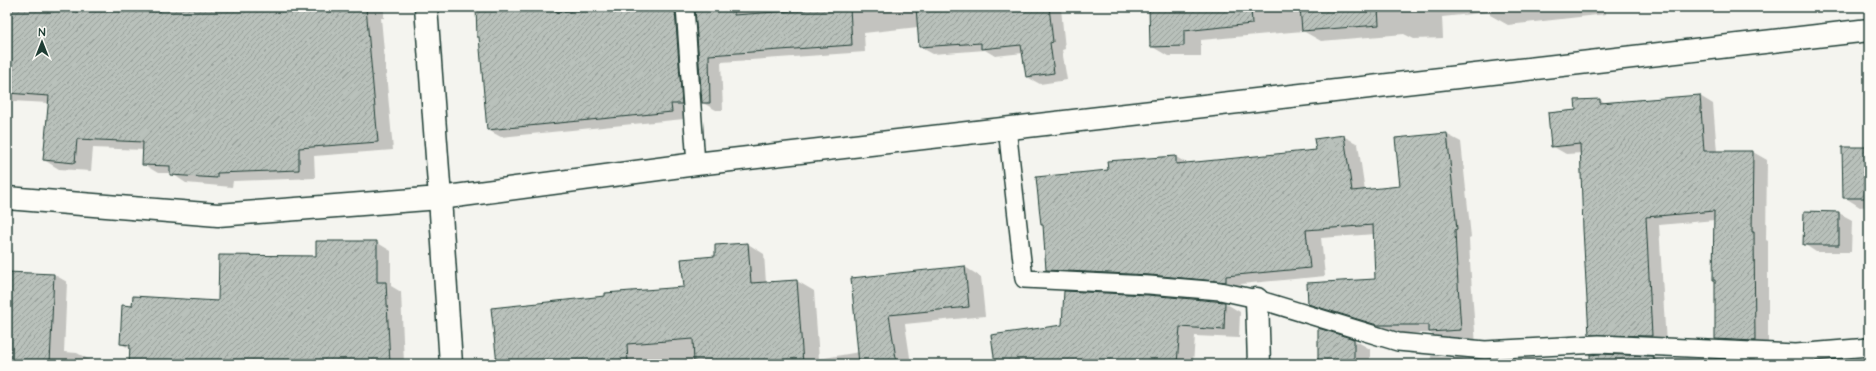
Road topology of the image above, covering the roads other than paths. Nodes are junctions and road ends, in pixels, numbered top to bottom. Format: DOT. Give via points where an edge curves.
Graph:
graph roads {
  1 [pos="426,7"];
  2 [pos="685,7"];
  3 [pos="1869,30"];
  4 [pos="1007,128"];
  5 [pos="696,164"];
  6 [pos="7,198"];
  7 [pos="440,198"];
  8 [pos="1257,299"];
  9 [pos="1869,347"];
  10 [pos="451,364"];
  11 [pos="1258,364"];
  1 -- 7 [label="main road"];
  2 -- 5 [label="lane"];
  3 -- 4 [label="main road"];
  4 -- 5 [label="main road"];
  4 -- 8 [label="lane" via="1024,279 1149,284 1220,290"];
  5 -- 7 [label="main road"];
  6 -- 7 [label="main road" via="218,215"];
  7 -- 10 [label="main road"];
  8 -- 9 [label="lane" via="1398,342 1485,350 1598,344 1796,353"];
  8 -- 11 [label="main road"];
}
